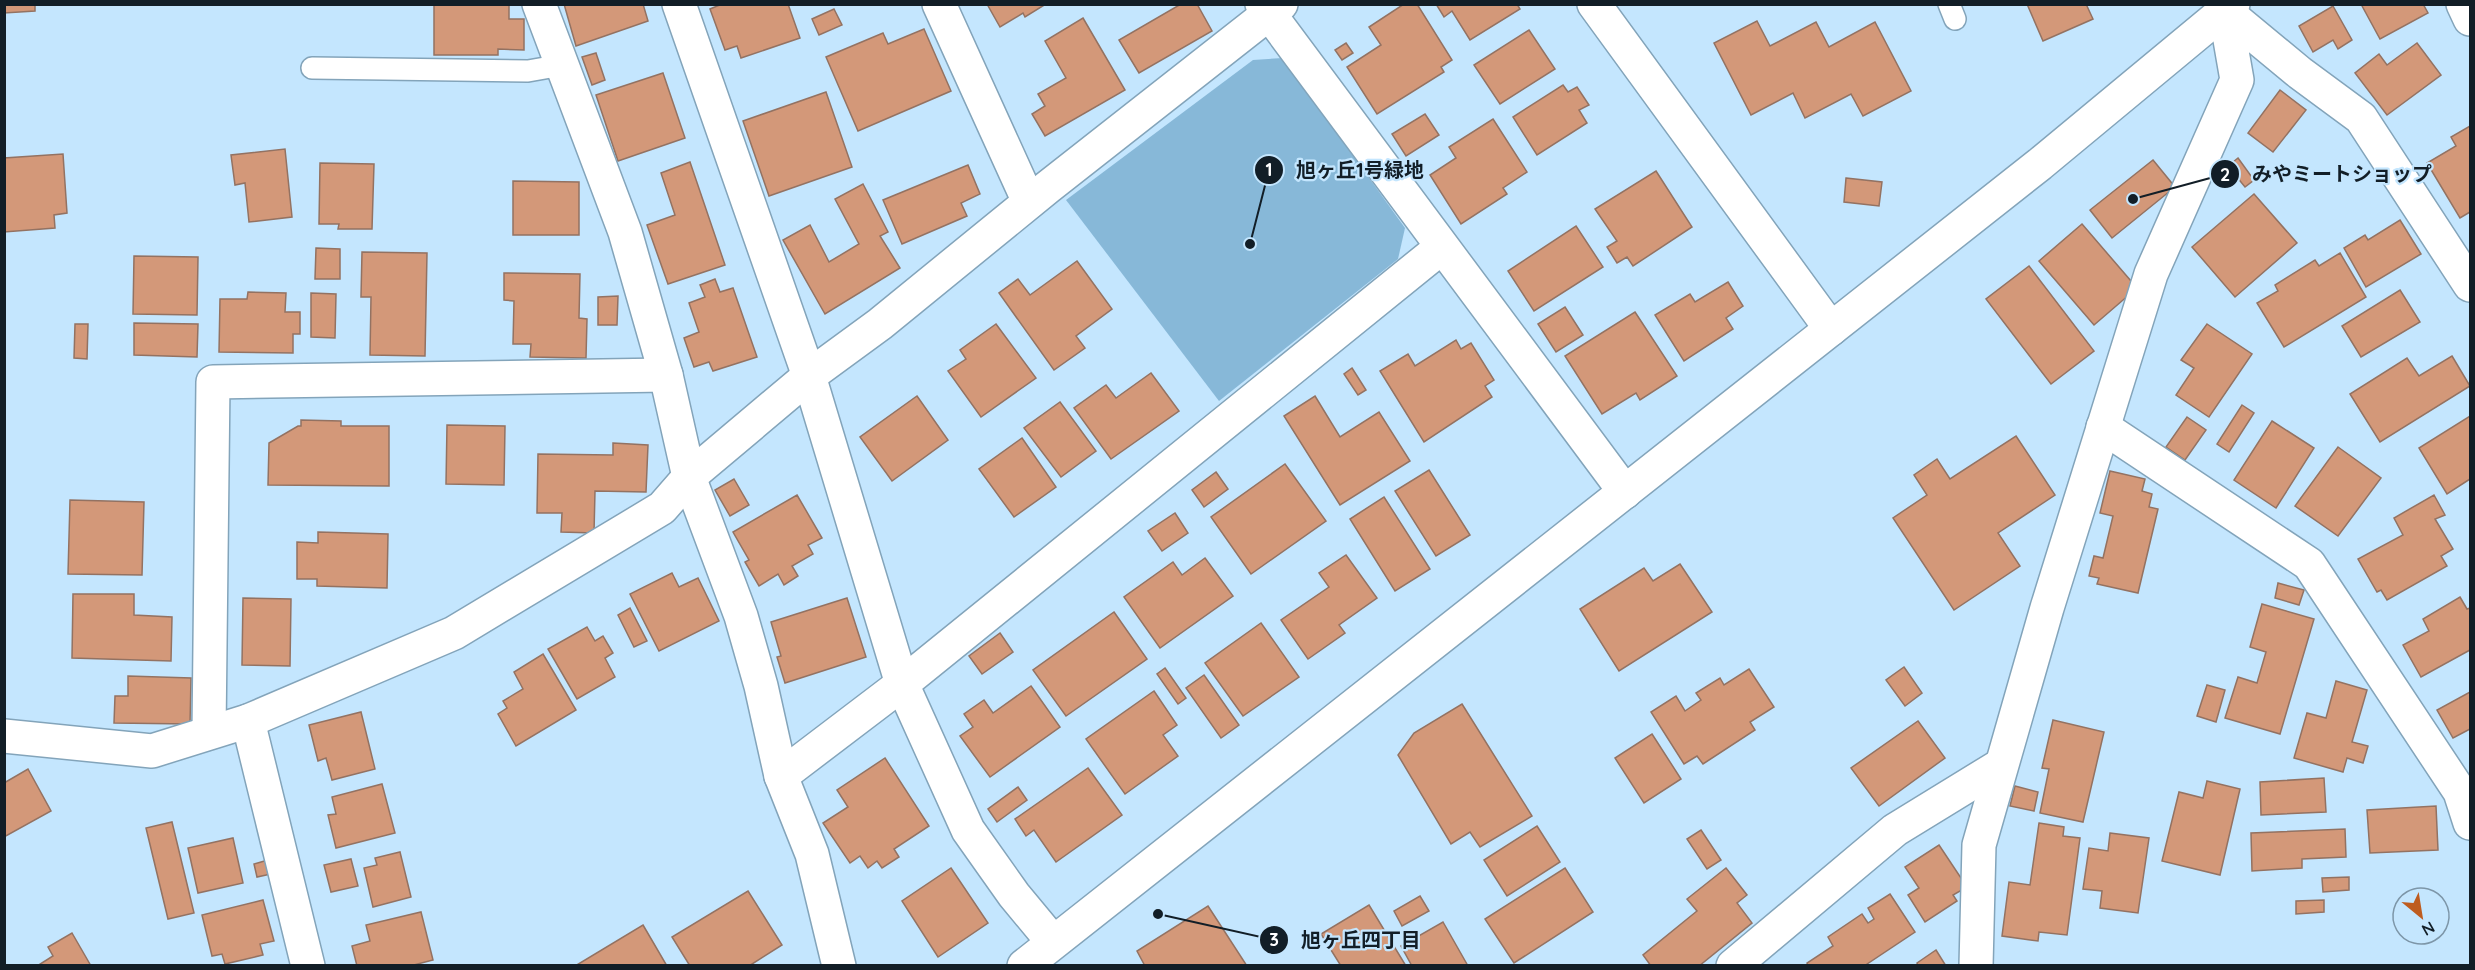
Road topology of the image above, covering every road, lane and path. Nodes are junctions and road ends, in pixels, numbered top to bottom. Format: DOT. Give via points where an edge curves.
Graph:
graph roads {
  1 [pos="539,4"];
  2 [pos="679,4"];
  3 [pos="939,4"];
  4 [pos="1594,4"];
  5 [pos="2463,4"];
  6 [pos="1270,8"];
  7 [pos="2229,8"];
  8 [pos="2470,19"];
  9 [pos="562,65"];
  10 [pos="312,68"];
  11 [pos="1029,202"];
  12 [pos="1442,247"];
  13 [pos="2470,285"];
  14 [pos="1832,329"];
  15 [pos="666,375"];
  16 [pos="809,376"];
  17 [pos="2103,427"];
  18 [pos="689,477"];
  19 [pos="1625,492"];
  20 [pos="902,684"];
  21 [pos="248,721"];
  22 [pos="209,732"];
  23 [pos="4,736"];
  24 [pos="2001,765"];
  25 [pos="781,776"];
  26 [pos="2470,823"];
  27 [pos="1053,942"];
  28 [pos="308,966"];
  29 [pos="839,966"];
  30 [pos="1024,966"];
  31 [pos="1733,966"];
  32 [pos="1976,966"];
  1 -- 9 [label="street"];
  2 -- 16 [label="street"];
  3 -- 11 [label="street"];
  4 -- 14 [label="street"];
  5 -- 8 [label="street"];
  6 -- 11 [label="street"];
  6 -- 12 [label="street"];
  7 -- 13 [label="street" via="2300,73 2361,118"];
  7 -- 14 [label="street"];
  7 -- 17 [label="street" via="2237,80 2151,274"];
  9 -- 10 [label="lane" via="528,71"];
  9 -- 15 [label="street" via="625,232"];
  11 -- 16 [label="street" via="880,324"];
  12 -- 19 [label="street"];
  12 -- 20 [label="street"];
  14 -- 19 [label="street"];
  15 -- 18 [label="street"];
  15 -- 22 [label="street" via="213,382"];
  16 -- 18 [label="street"];
  16 -- 20 [label="street"];
  17 -- 24 [label="street"];
  17 -- 26 [label="street" via="2309,564 2460,792"];
  18 -- 21 [label="street" via="662,508 454,633"];
  18 -- 25 [label="street" via="741,616"];
  19 -- 27 [label="street"];
  20 -- 25 [label="street"];
  20 -- 27 [label="street" via="968,830"];
  21 -- 22 [label="street"];
  21 -- 28 [label="street"];
  22 -- 23 [label="street" via="152,751"];
  24 -- 31 [label="street" via="1895,830"];
  24 -- 32 [label="street" via="1979,845"];
  25 -- 29 [label="street" via="812,854"];
  27 -- 30 [label="street"];
}
